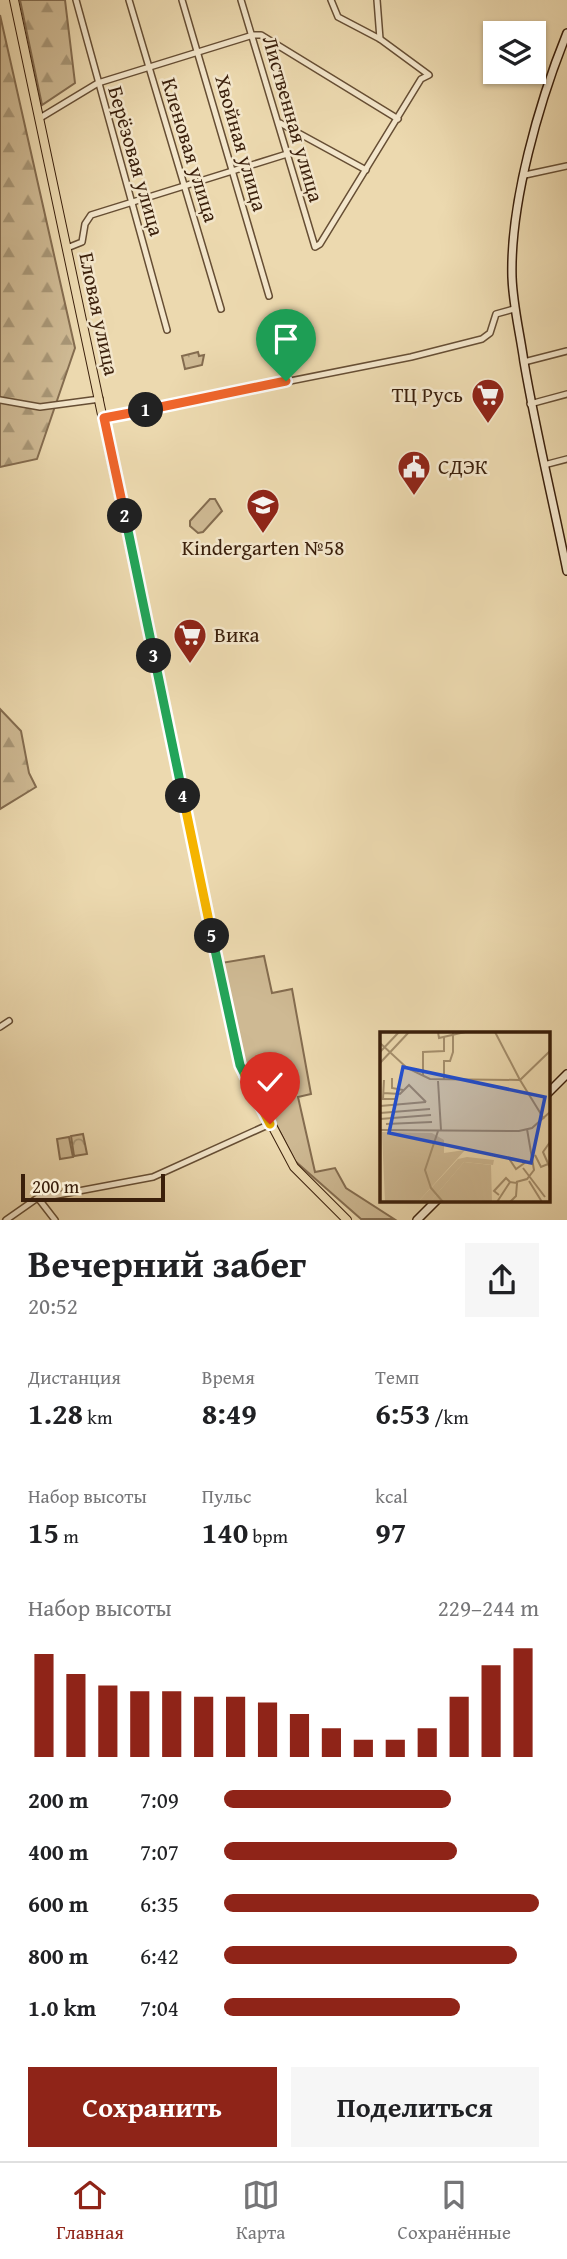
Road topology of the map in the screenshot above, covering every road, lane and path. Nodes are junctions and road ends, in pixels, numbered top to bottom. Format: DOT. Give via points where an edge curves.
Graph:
graph roads {
  1 [pos="14,0"];
  2 [pos="76,0"];
  3 [pos="129,0"];
  4 [pos="182,0"];
  5 [pos="241,0"];
  6 [pos="331,0"];
  7 [pos="377,0"];
  8 [pos="567,33"];
  9 [pos="253,35"];
  10 [pos="380,39"];
  11 [pos="198,53"];
  12 [pos="149,68"];
  13 [pos="98,83"];
  14 [pos="40,118"];
  15 [pos="398,119"];
  16 [pos="278,123"];
  17 [pos="287,154"];
  18 [pos="567,166"];
  19 [pos="232,169"];
  20 [pos="366,170"];
  21 [pos="525,175"];
  22 [pos="182,185"];
  23 [pos="131,200"];
  24 [pos="67,248"];
  25 [pos="269,296"];
  26 [pos="221,309"];
  27 [pos="514,309"];
  28 [pos="167,330"];
  29 [pos="567,351"];
  30 [pos="524,362"];
  31 [pos="567,394"];
  32 [pos="100,399"];
  33 [pos="0,400"];
  34 [pos="530,404"];
  35 [pos="104,418"];
  36 [pos="567,460"];
  37 [pos="544,465"];
  38 [pos="563,528"];
  39 [pos="567,571"];
  40 [pos="9,1021"];
  41 [pos="0,1027"];
  42 [pos="567,1074"];
  43 [pos="550,1091"];
  44 [pos="270,1124"];
  45 [pos="38,1198"];
  46 [pos="435,1202"];
  47 [pos="6,1220"];
  48 [pos="55,1220"];
  49 [pos="348,1220"];
  50 [pos="417,1220"];
  1 -- 14 [label="main road, Еловая улица"];
  2 -- 13 [label="street, Берёзовая улица"];
  3 -- 12 [label="street, Кленовая улица"];
  4 -- 11 [label="street, Хвойная улица"];
  5 -- 9 [label="street, Лиственная улица"];
  6 -- 10 [label="street" via="338,17"];
  7 -- 10 [label="street"];
  8 -- 21 [label="main road" via="534,132"];
  9 -- 11 [label="street"];
  9 -- 15 [label="street"];
  9 -- 16 [label="street, Лиственная улица"];
  10 -- 15 [label="street" via="429,75 421,79"];
  11 -- 12 [label="street"];
  11 -- 19 [label="street, Хвойная улица"];
  12 -- 13 [label="street"];
  12 -- 22 [label="street, Кленовая улица"];
  13 -- 14 [label="street"];
  13 -- 23 [label="street, Берёзовая улица"];
  14 -- 24 [label="main road, Еловая улица"];
  15 -- 20 [label="street"];
  16 -- 17 [label="street, Лиственная улица"];
  16 -- 20 [label="street"];
  17 -- 19 [label="street"];
  17 -- 20 [label="street, Лиственная улица" via="315,247"];
  18 -- 21 [label="street"];
  19 -- 22 [label="street"];
  19 -- 25 [label="street, Хвойная улица"];
  21 -- 27 [label="main road" via="513,242"];
  22 -- 23 [label="street"];
  22 -- 26 [label="street, Кленовая улица"];
  23 -- 24 [label="street" via="91,215 82,242"];
  23 -- 28 [label="street, Берёзовая улица"];
  24 -- 32 [label="main road, Еловая улица"];
  27 -- 30 [label="main road"];
  27 -- 35 [label="street" via="496,314 490,333 482,339"];
  29 -- 30 [label="street"];
  30 -- 34 [label="main road"];
  31 -- 34 [label="street"];
  32 -- 33 [label="street" via="40,407"];
  32 -- 35 [label="main road, Еловая улица"];
  34 -- 37 [label="main road"];
  35 -- 44 [label="main road, Еловая улица" via="240,1065"];
  36 -- 37 [label="street"];
  37 -- 38 [label="main road"];
  38 -- 39 [label="main road"];
  40 -- 41 [label="street"];
  42 -- 43 [label="main road"];
  44 -- 45 [label="street" via="153,1177"];
  44 -- 49 [label="main road, Еловая улица" via="294,1167"];
  45 -- 47 [label="street"];
  45 -- 48 [label="street"];
  46 -- 50 [label="main road"];
}
